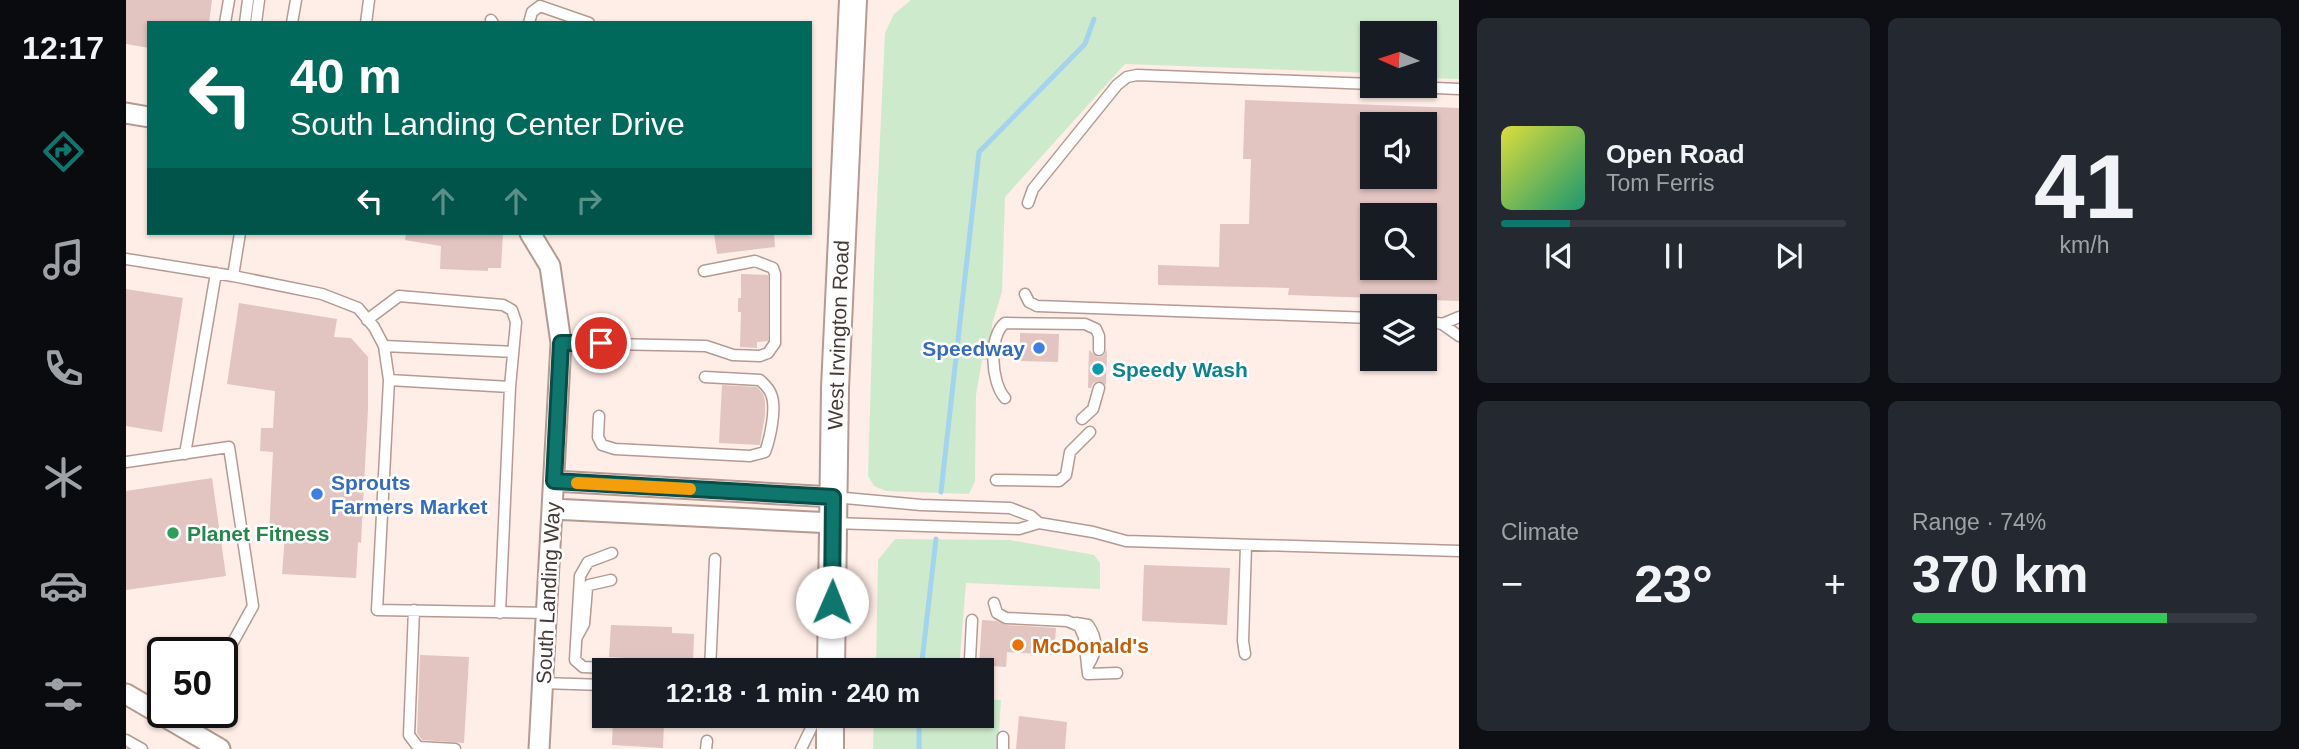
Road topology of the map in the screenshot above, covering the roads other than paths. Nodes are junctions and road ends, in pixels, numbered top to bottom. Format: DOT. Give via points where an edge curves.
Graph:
graph roads {
  1 [pos="229,0"];
  2 [pos="248,0"];
  3 [pos="259,0"];
  4 [pos="296,0"];
  5 [pos="369,0"];
  6 [pos="853,0"];
  7 [pos="225,21"];
  8 [pos="245,21"];
  9 [pos="256,21"];
  10 [pos="292,21"];
  11 [pos="366,21"];
  12 [pos="530,21"];
  13 [pos="583,21"];
  14 [pos="1360,84"];
  15 [pos="1437,88"];
  16 [pos="1459,89"];
  17 [pos="126,113"];
  18 [pos="147,117"];
  19 [pos="1028,203"];
  20 [pos="240,235"];
  21 [pos="536,235"];
  22 [pos="126,259"];
  23 [pos="704,271"];
  24 [pos="216,273"];
  25 [pos="233,275"];
  26 [pos="1025,294"];
  27 [pos="1459,317"];
  28 [pos="1360,318"];
  29 [pos="367,320"];
  30 [pos="1437,323"];
  31 [pos="1442,324"];
  32 [pos="1459,336"];
  33 [pos="561,343"];
  34 [pos="384,346"];
  35 [pos="1099,350"];
  36 [pos="513,352"];
  37 [pos="705,377"];
  38 [pos="389,380"];
  39 [pos="510,387"];
  40 [pos="1099,388"];
  41 [pos="1005,398"];
  42 [pos="599,416"];
  43 [pos="1082,419"];
  44 [pos="1090,432"];
  45 [pos="185,454"];
  46 [pos="126,462"];
  47 [pos="996,480"];
  48 [pos="554,481"];
  49 [pos="552,509"];
  50 [pos="833,510"];
  51 [pos="1039,523"];
  52 [pos="1246,545"];
  53 [pos="1459,551"];
  54 [pos="612,553"];
  55 [pos="715,559"];
  56 [pos="611,580"];
  57 [pos="994,603"];
  58 [pos="414,610"];
  59 [pos="500,613"];
  60 [pos="546,613"];
  61 [pos="972,620"];
  62 [pos="236,637"];
  63 [pos="576,639"];
  64 [pos="1245,654"];
  65 [pos="711,658"];
  66 [pos="831,658"];
  67 [pos="970,658"];
  68 [pos="592,667"];
  69 [pos="1117,673"];
  70 [pos="542,683"];
  71 [pos="592,685"];
  72 [pos="126,694"];
  73 [pos="147,702"];
  74 [pos="200,728"];
  75 [pos="811,728"];
  76 [pos="830,728"];
  77 [pos="1003,737"];
  78 [pos="126,740"];
  79 [pos="142,749"];
  80 [pos="220,749"];
  81 [pos="455,749"];
  82 [pos="539,749"];
  83 [pos="801,749"];
  84 [pos="830,749"];
  85 [pos="1003,749"];
  1 -- 7 [label="lane"];
  2 -- 8 [label="lane"];
  3 -- 9 [label="lane"];
  4 -- 10 [label="lane"];
  5 -- 11 [label="lane"];
  6 -- 50 [label="main road, West Irvington Road"];
  12 -- 13 [label="lane" via="540,6"];
  14 -- 19 [label="lane" via="1127,77 1033,189"];
  15 -- 16 [label="lane"];
  17 -- 18 [label="street"];
  20 -- 25 [label="lane"];
  21 -- 33 [label="street, South Landing Way" via="550,267"];
  22 -- 24 [label="lane"];
  23 -- 33 [label="lane" via="755,261 769,265 775,274 775,343 768,353 733,355 706,346"];
  24 -- 25 [label="lane"];
  24 -- 45 [label="lane"];
  25 -- 29 [label="lane" via="322,294 358,308"];
  26 -- 28 [label="lane" via="1037,306"];
  27 -- 31 [label="lane"];
  29 -- 34 [label="lane"];
  29 -- 36 [label="lane" via="400,296 503,305 512,310 516,322"];
  30 -- 31 [label="lane"];
  31 -- 32 [label="lane"];
  33 -- 48 [label="street, South Landing Way"];
  34 -- 36 [label="lane"];
  34 -- 38 [label="lane"];
  35 -- 41 [label="lane" via="1099,335 1085,324 1005,323 997,332 994,372"];
  36 -- 39 [label="lane"];
  37 -- 42 [label="lane" via="760,380 767,387 773,397 771,438 765,452 750,456 615,449 602,445 598,437"];
  38 -- 39 [label="lane"];
  38 -- 58 [label="lane" via="377,610"];
  39 -- 59 [label="lane"];
  40 -- 43 [label="lane" via="1093,409"];
  44 -- 47 [label="lane" via="1073,448 1068,470 1059,481"];
  45 -- 46 [label="lane"];
  45 -- 62 [label="lane" via="229,447 253,607"];
  48 -- 49 [label="street, South Landing Way"];
  48 -- 50 [label="street"];
  49 -- 50 [label="street"];
  49 -- 60 [label="street, South Landing Way"];
  50 -- 51 [label="lane" via="1018,529"];
  50 -- 51 [label="lane" via="921,505 1010,508"];
  50 -- 66 [label="main road, West Irvington Road"];
  51 -- 52 [label="lane" via="1126,541"];
  52 -- 53 [label="lane"];
  52 -- 64 [label="lane"];
  54 -- 63 [label="lane" via="588,562 580,576"];
  55 -- 65 [label="lane"];
  56 -- 63 [label="lane" via="587,588 584,624"];
  57 -- 69 [label="lane" via="997,613 1006,618 1072,622 1083,631 1088,671"];
  58 -- 59 [label="lane"];
  58 -- 81 [label="lane" via="409,735 418,747"];
  59 -- 60 [label="lane"];
  60 -- 70 [label="street, South Landing Way"];
  61 -- 67 [label="lane"];
  63 -- 68 [label="lane" via="575,660"];
  70 -- 71 [label="lane"];
  70 -- 82 [label="street, South Landing Way"];
  72 -- 73 [label="street"];
  74 -- 80 [label="street"];
  75 -- 83 [label="lane"];
  76 -- 84 [label="main road"];
  77 -- 85 [label="lane"];
  78 -- 79 [label="lane"];
}
